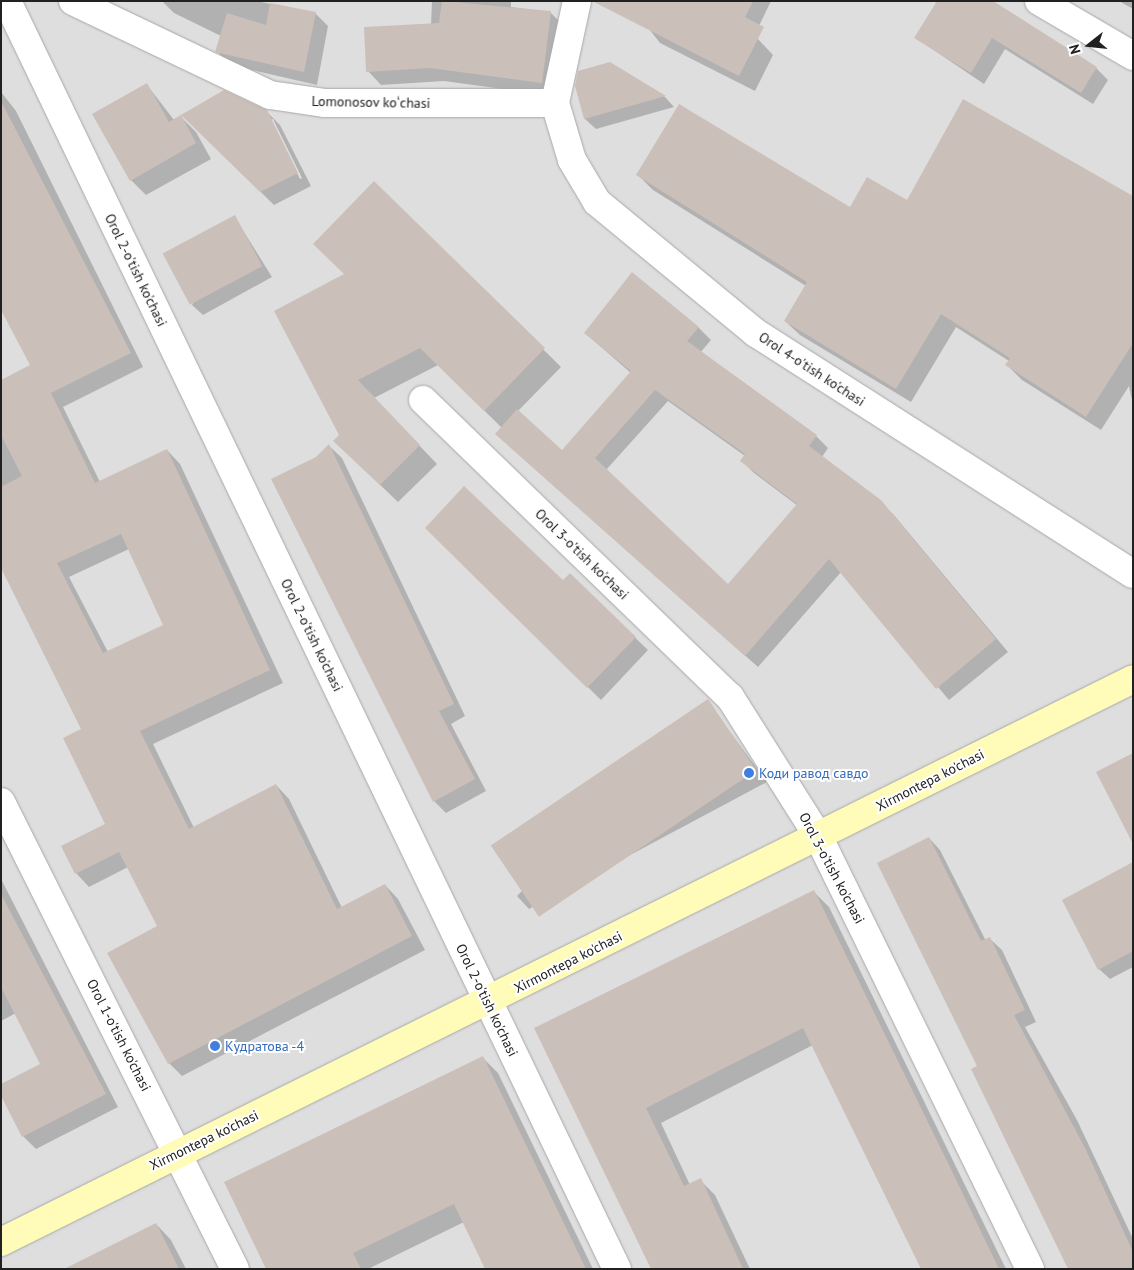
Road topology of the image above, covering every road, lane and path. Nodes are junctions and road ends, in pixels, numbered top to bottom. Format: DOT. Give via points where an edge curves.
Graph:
graph roads {
  1 [pos="7,1"];
  2 [pos="74,1"];
  3 [pos="577,1"];
  4 [pos="1039,1"];
  5 [pos="1133,56"];
  6 [pos="555,103"];
  7 [pos="423,400"];
  8 [pos="1133,574"];
  9 [pos="1133,679"];
  10 [pos="1,802"];
  11 [pos="818,836"];
  12 [pos="488,1002"];
  13 [pos="178,1152"];
  14 [pos="1,1242"];
  15 [pos="235,1269"];
  16 [pos="617,1269"];
  17 [pos="1030,1269"];
  1 -- 12 [label="street, Orol 2-o'tish ko'chasi"];
  2 -- 6 [label="street, Lomonosov koʻchasi" via="270,95 325,103"];
  3 -- 6 [label="street"];
  4 -- 5 [label="street"];
  6 -- 8 [label="street, Orol 4-o'tish ko'chasi" via="572,160 598,202 756,333"];
  7 -- 11 [label="street, Orol 3-o'tish ko'chasi" via="730,698"];
  9 -- 11 [label="street, Xirmontepa ko'chasi"];
  10 -- 13 [label="street, Orol 1-o'tish ko'chasi"];
  11 -- 12 [label="street, Xirmontepa ko'chasi"];
  11 -- 17 [label="street, Orol 3-o'tish ko'chasi"];
  12 -- 13 [label="street, Xirmontepa ko'chasi"];
  12 -- 16 [label="street, Orol 2-o'tish ko'chasi"];
  13 -- 14 [label="street, Xirmontepa ko'chasi"];
  13 -- 15 [label="street, Orol 1-o'tish ko'chasi"];
}
